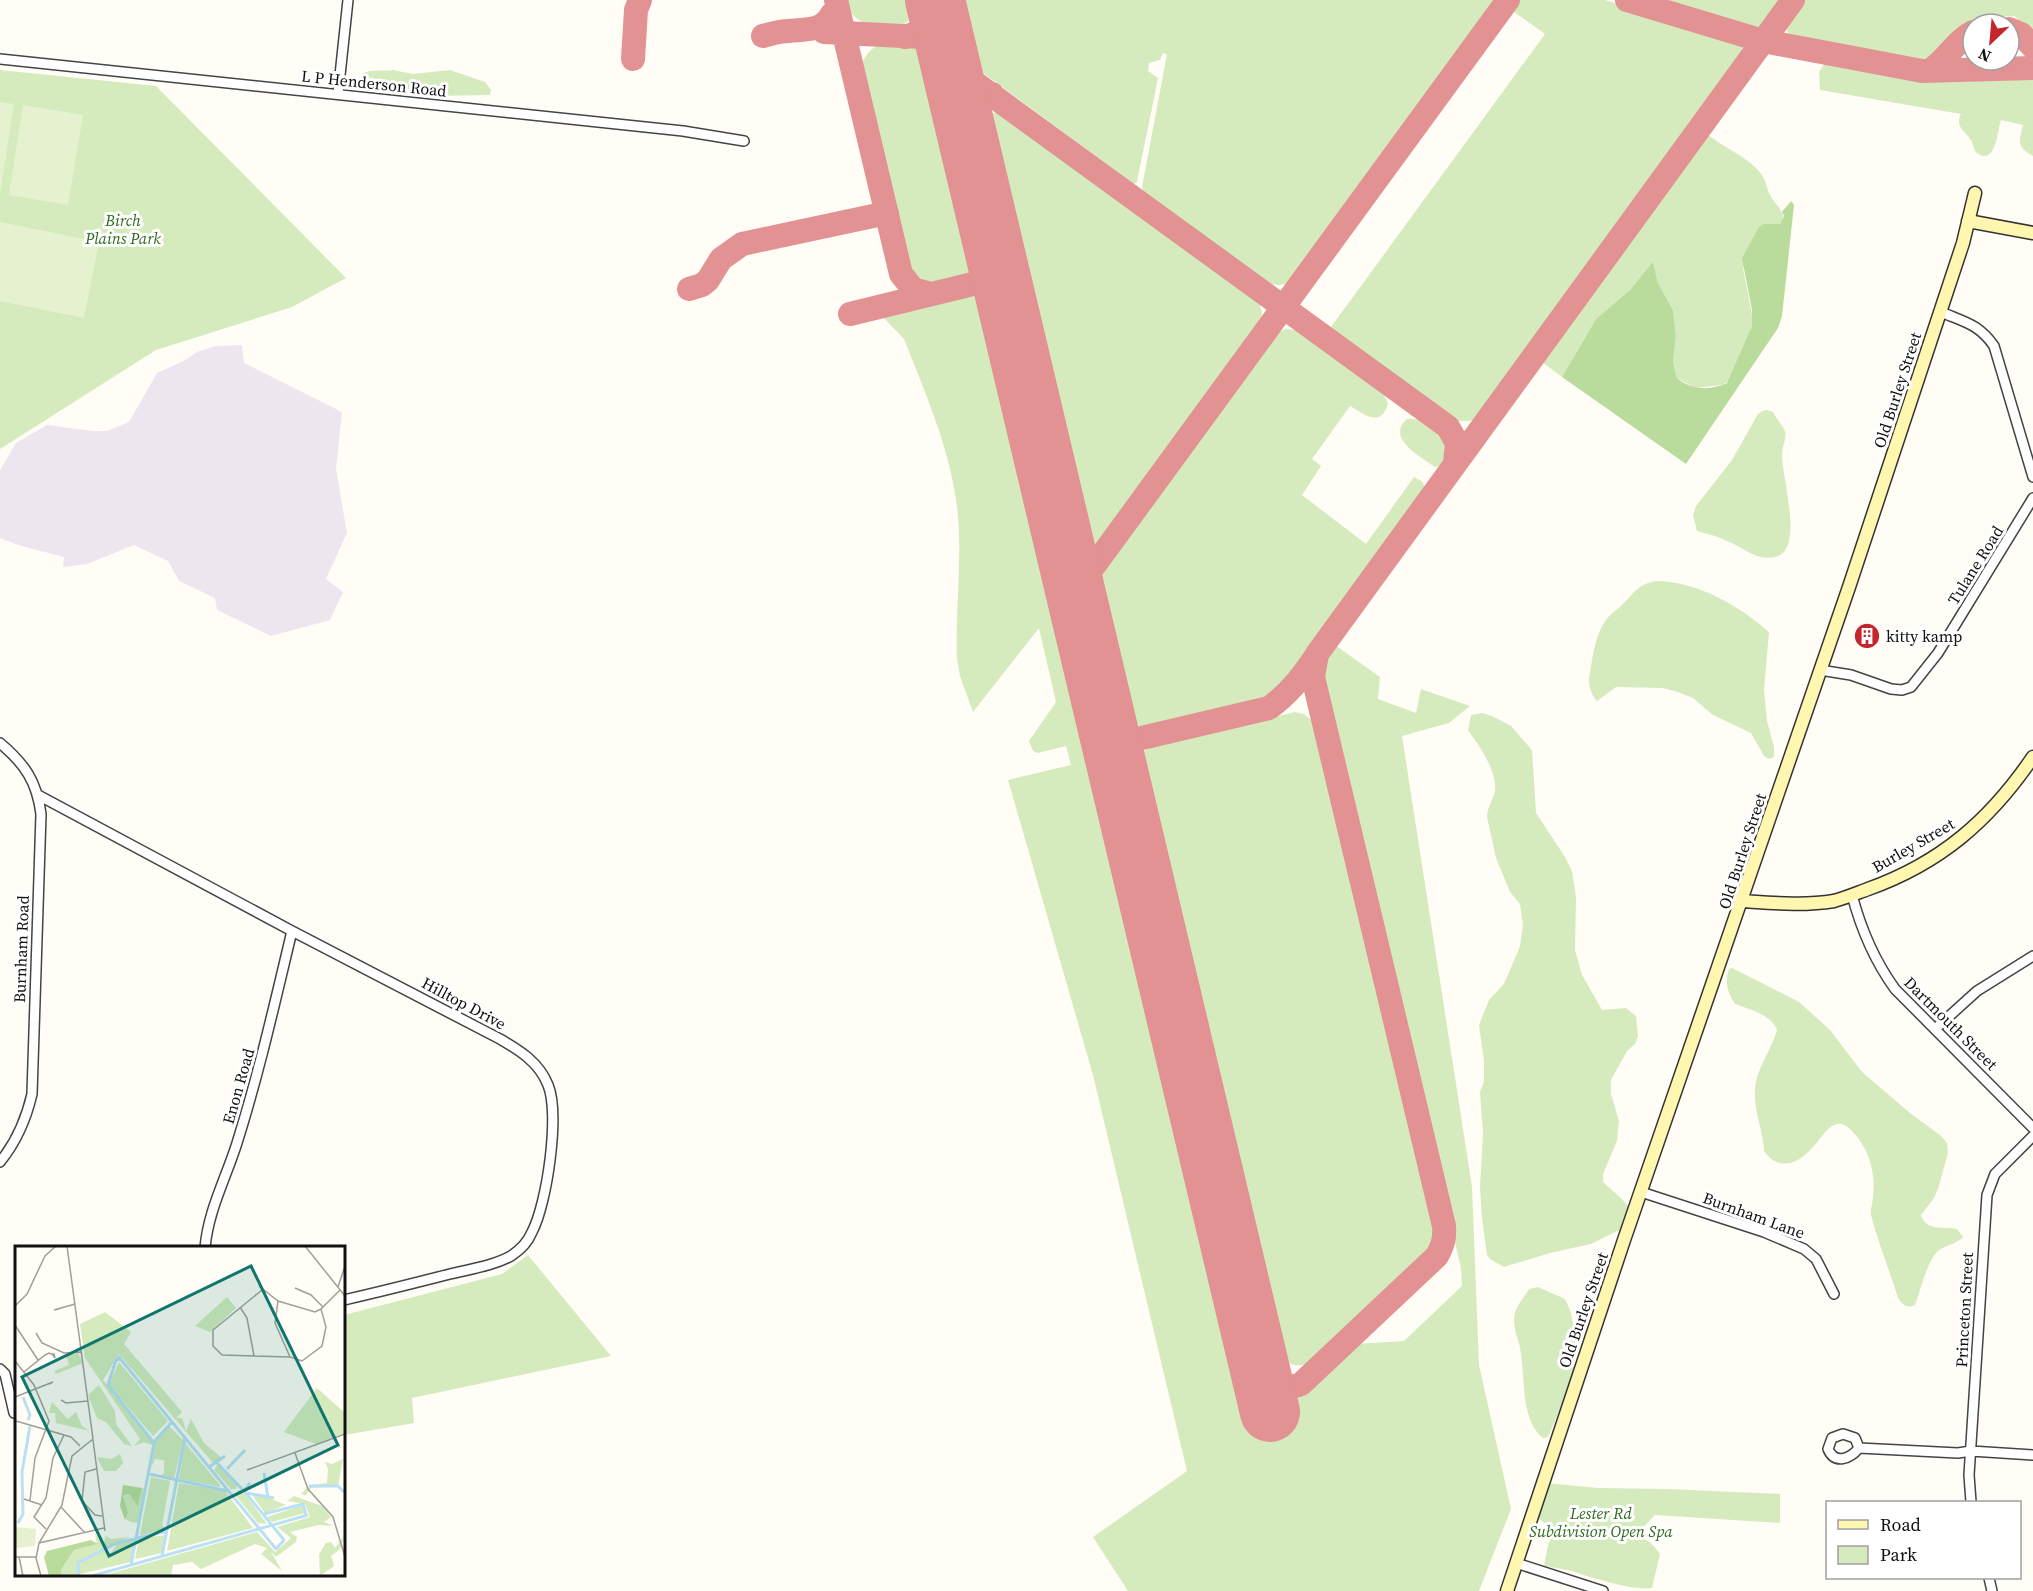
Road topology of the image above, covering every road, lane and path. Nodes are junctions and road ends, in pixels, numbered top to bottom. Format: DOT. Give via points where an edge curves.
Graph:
graph roads {
  1 [pos="348,0"];
  2 [pos="0,59"];
  3 [pos="338,94"];
  4 [pos="744,141"];
  5 [pos="1976,193"];
  6 [pos="1968,221"];
  7 [pos="2033,233"];
  8 [pos="1941,312"];
  9 [pos="2033,477"];
  10 [pos="2033,498"];
  11 [pos="1820,670"];
  12 [pos="0,743"];
  13 [pos="2033,757"];
  14 [pos="38,795"];
  15 [pos="1852,894"];
  16 [pos="1742,900"];
  17 [pos="292,931"];
  18 [pos="2033,956"];
  19 [pos="1935,1029"];
  20 [pos="2033,1128"];
  21 [pos="2033,1136"];
  22 [pos="0,1162"];
  23 [pos="1641,1192"];
  24 [pos="205,1246"];
  25 [pos="1834,1294"];
  26 [pos="345,1300"];
  27 [pos="3,1372"];
  28 [pos="14,1413"];
  29 [pos="1859,1448"];
  30 [pos="1971,1451"];
  31 [pos="2033,1455"];
  32 [pos="1971,1501"];
  33 [pos="1516,1563"];
  34 [pos="1507,1591"];
  35 [pos="1603,1591"];
  1 -- 3 [label="street"];
  2 -- 3 [label="street, L P Henderson Road"];
  3 -- 4 [label="street, L P Henderson Road"];
  5 -- 6 [label="main road, Old Burley Street"];
  6 -- 7 [label="main road"];
  6 -- 8 [label="main road, Old Burley Street"];
  8 -- 9 [label="street" via="1978,328 1994,346"];
  8 -- 11 [label="main road, Old Burley Street"];
  10 -- 11 [label="street, Tulane Road" via="1938,653 1911,687 1891,689 1851,675"];
  11 -- 16 [label="main road, Old Burley Street"];
  12 -- 14 [label="street, Burnham Road" via="22,764"];
  13 -- 15 [label="main road, Burley Street" via="1995,806 1948,848 1888,882"];
  14 -- 17 [label="street, Hilltop Drive"];
  14 -- 22 [label="street, Burnham Road" via="39,917 32,1094 20,1132"];
  15 -- 16 [label="main road, Burley Street" via="1798,904"];
  15 -- 19 [label="street, Dartmouth Street" via="1859,921 1883,973"];
  16 -- 23 [label="main road, Old Burley Street"];
  17 -- 24 [label="street, Enon Road" via="264,1052 208,1226"];
  17 -- 26 [label="street, Hilltop Drive" via="522,1052 541,1071 550,1090 552,1146 545,1187 533,1232 523,1246 511,1256 483,1266"];
  18 -- 19 [label="street" via="1977,991"];
  19 -- 20 [label="street, Dartmouth Street"];
  21 -- 30 [label="street, Princeton Street" via="1995,1174 1987,1195"];
  23 -- 25 [label="street, Burnham Lane" via="1804,1248 1816,1259"];
  23 -- 33 [label="main road, Old Burley Street"];
  27 -- 28 [label="street"];
  29 -- 30 [label="street"];
  30 -- 31 [label="street"];
  30 -- 32 [label="street, Princeton Street"];
  33 -- 34 [label="main road"];
  33 -- 35 [label="street"];
}
